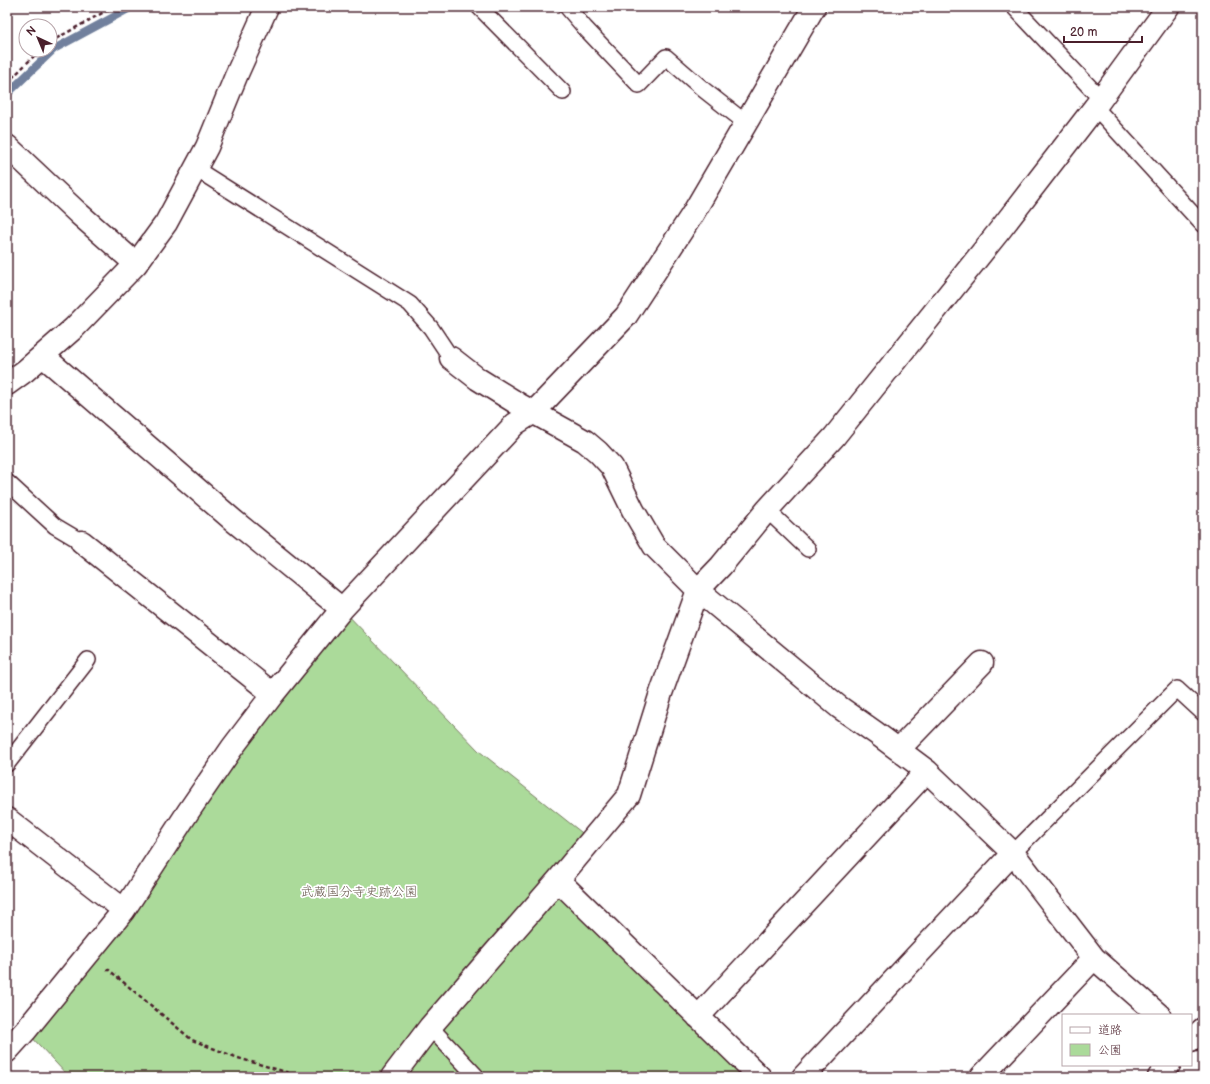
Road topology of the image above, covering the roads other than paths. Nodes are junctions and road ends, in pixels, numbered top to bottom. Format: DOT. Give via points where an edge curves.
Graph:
graph roads {
  1 [pos="267,7"];
  2 [pos="479,7"];
  3 [pos="567,7"];
  4 [pos="814,7"];
  5 [pos="1014,7"];
  6 [pos="1168,7"];
  7 [pos="563,92"];
  8 [pos="1098,103"];
  9 [pos="746,123"];
  10 [pos="7,146"];
  11 [pos="196,169"];
  12 [pos="1203,226"];
  13 [pos="136,264"];
  14 [pos="43,356"];
  15 [pos="451,358"];
  16 [pos="7,384"];
  17 [pos="534,412"];
  18 [pos="7,482"];
  19 [pos="767,510"];
  20 [pos="82,542"];
  21 [pos="808,550"];
  22 [pos="698,590"];
  23 [pos="342,608"];
  24 [pos="88,660"];
  25 [pos="982,663"];
  26 [pos="273,694"];
  27 [pos="1203,713"];
  28 [pos="899,749"];
  29 [pos="7,764"];
  30 [pos="927,771"];
  31 [pos="7,819"];
  32 [pos="1013,853"];
  33 [pos="558,880"];
  34 [pos="124,910"];
  35 [pos="1094,958"];
  36 [pos="1158,1014"];
  37 [pos="698,1017"];
  38 [pos="430,1027"];
  39 [pos="7,1051"];
  40 [pos="1168,1066"];
  41 [pos="392,1077"];
  42 [pos="477,1077"];
  43 [pos="760,1077"];
  44 [pos="803,1077"];
  45 [pos="981,1077"];
  46 [pos="1159,1077"];
  1 -- 11 [label="street"];
  2 -- 7 [label="lane"];
  3 -- 9 [label="lane" via="639,85 666,57"];
  4 -- 9 [label="street"];
  5 -- 8 [label="lane"];
  6 -- 8 [label="street"];
  8 -- 12 [label="lane"];
  8 -- 19 [label="street" via="834,437"];
  9 -- 17 [label="street" via="692,215 626,316"];
  10 -- 13 [label="street"];
  11 -- 13 [label="street" via="166,223"];
  11 -- 15 [label="lane" via="410,304 431,328"];
  13 -- 14 [label="street"];
  14 -- 16 [label="street"];
  14 -- 23 [label="street" via="234,521"];
  15 -- 17 [label="street" via="478,379"];
  17 -- 22 [label="street" via="585,441 612,467 654,546"];
  17 -- 23 [label="street" via="515,424"];
  18 -- 20 [label="lane" via="56,526"];
  19 -- 21 [label="lane"];
  19 -- 22 [label="street"];
  20 -- 26 [label="street"];
  22 -- 28 [label="street" via="839,707"];
  22 -- 33 [label="street" via="661,693 629,795"];
  23 -- 26 [label="street"];
  24 -- 29 [label="lane"];
  25 -- 28 [label="street"];
  26 -- 34 [label="street" via="232,748"];
  27 -- 32 [label="lane" via="1177,689"];
  28 -- 30 [label="street"];
  30 -- 32 [label="street"];
  30 -- 37 [label="street"];
  31 -- 34 [label="street"];
  32 -- 35 [label="street"];
  32 -- 44 [label="street"];
  33 -- 37 [label="street"];
  33 -- 38 [label="street"];
  34 -- 39 [label="street"];
  35 -- 36 [label="street"];
  35 -- 45 [label="street"];
  37 -- 43 [label="street"];
  38 -- 41 [label="street"];
  38 -- 42 [label="lane"];
  40 -- 46 [label="street"];
}
